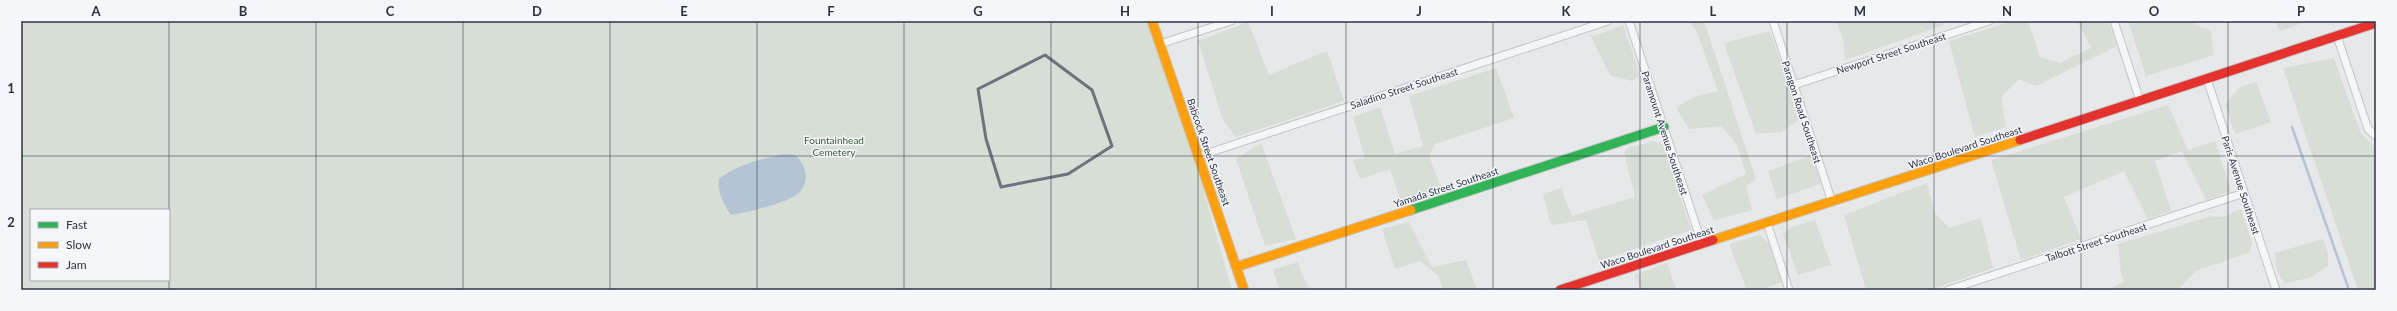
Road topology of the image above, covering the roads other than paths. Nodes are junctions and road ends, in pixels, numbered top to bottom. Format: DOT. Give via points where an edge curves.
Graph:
graph roads {
  1 [pos="1152,21"];
  2 [pos="1231,21"];
  3 [pos="1608,21"];
  4 [pos="1629,21"];
  5 [pos="1773,21"];
  6 [pos="1989,21"];
  7 [pos="2114,21"];
  8 [pos="2376,23"];
  9 [pos="2336,36"];
  10 [pos="1160,44"];
  11 [pos="2207,79"];
  12 [pos="1794,85"];
  13 [pos="2140,101"];
  14 [pos="1664,127"];
  15 [pos="2376,136"];
  16 [pos="1198,156"];
  17 [pos="2244,193"];
  18 [pos="1832,202"];
  19 [pos="1767,224"];
  20 [pos="1702,244"];
  21 [pos="1236,267"];
  22 [pos="1244,290"];
  23 [pos="1560,290"];
  24 [pos="1789,290"];
  25 [pos="1948,290"];
  26 [pos="2276,290"];
  1 -- 10 [label="street, Babcock Street Southeast"];
  2 -- 10 [label="street"];
  3 -- 16 [label="street, Saladino Street Southeast"];
  4 -- 14 [label="street, Paramount Avenue Southeast"];
  5 -- 12 [label="street, Paragon Road Southeast"];
  6 -- 12 [label="street, Newport Street Southeast"];
  7 -- 13 [label="street"];
  8 -- 9 [label="street, Waco Boulevard Southeast"];
  9 -- 11 [label="street, Waco Boulevard Southeast"];
  9 -- 15 [label="street" via="2368,129"];
  10 -- 16 [label="street, Babcock Street Southeast"];
  11 -- 13 [label="street, Waco Boulevard Southeast"];
  11 -- 17 [label="street, Paris Avenue Southeast"];
  12 -- 18 [label="street, Paragon Road Southeast"];
  13 -- 18 [label="street, Waco Boulevard Southeast"];
  14 -- 20 [label="street, Paramount Avenue Southeast"];
  14 -- 21 [label="street, Yamada Street Southeast"];
  16 -- 21 [label="street, Babcock Street Southeast"];
  17 -- 25 [label="street, Talbott Street Southeast"];
  17 -- 26 [label="street, Paris Avenue Southeast"];
  18 -- 19 [label="street, Waco Boulevard Southeast"];
  19 -- 20 [label="street, Waco Boulevard Southeast"];
  19 -- 24 [label="street"];
  20 -- 23 [label="street, Waco Boulevard Southeast"];
  21 -- 22 [label="street, Babcock Street Southeast"];
}
